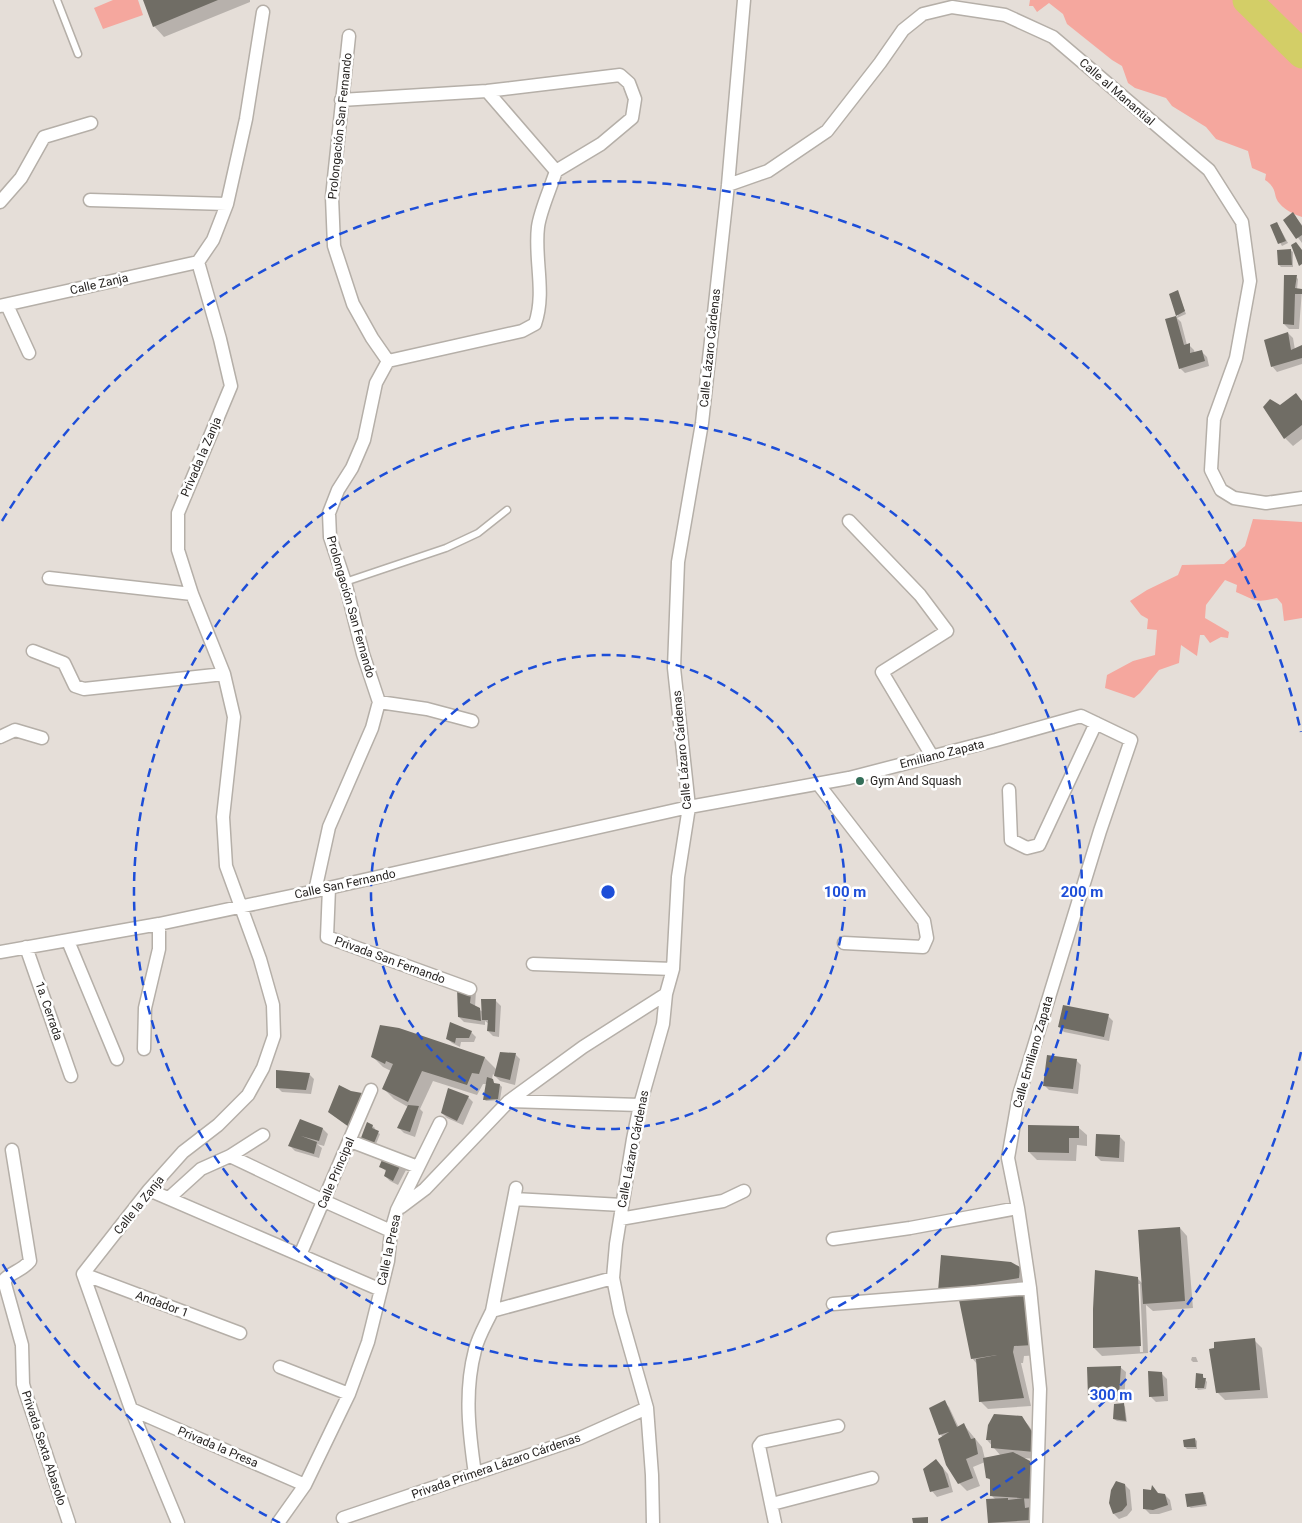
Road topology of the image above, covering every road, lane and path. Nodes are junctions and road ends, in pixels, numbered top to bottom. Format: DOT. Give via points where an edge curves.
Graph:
graph roads {
  1 [pos="57,0"];
  2 [pos="744,0"];
  3 [pos="263,12"];
  4 [pos="349,36"];
  5 [pos="78,54"];
  6 [pos="487,91"];
  7 [pos="341,100"];
  8 [pos="91,123"];
  9 [pos="556,171"];
  10 [pos="728,184"];
  11 [pos="90,200"];
  12 [pos="0,202"];
  13 [pos="228,204"];
  14 [pos="198,262"];
  15 [pos="4,306"];
  16 [pos="29,353"];
  17 [pos="388,360"];
  18 [pos="1302,498"];
  19 [pos="507,510"];
  20 [pos="849,521"];
  21 [pos="49,578"];
  22 [pos="345,582"];
  23 [pos="192,594"];
  24 [pos="33,651"];
  25 [pos="224,674"];
  26 [pos="379,702"];
  27 [pos="472,721"];
  28 [pos="1096,724"];
  29 [pos="0,737"];
  30 [pos="42,738"];
  31 [pos="1131,740"];
  32 [pos="932,756"];
  33 [pos="819,784"];
  34 [pos="1009,790"];
  35 [pos="689,808"];
  36 [pos="329,888"];
  37 [pos="315,891"];
  38 [pos="240,906"];
  39 [pos="159,924"];
  40 [pos="68,941"];
  41 [pos="844,943"];
  42 [pos="26,947"];
  43 [pos="0,952"];
  44 [pos="533,964"];
  45 [pos="673,969"];
  46 [pos="470,989"];
  47 [pos="666,994"];
  48 [pos="144,1049"];
  49 [pos="117,1059"];
  50 [pos="71,1076"];
  51 [pos="371,1090"];
  52 [pos="510,1101"];
  53 [pos="640,1105"];
  54 [pos="440,1123"];
  55 [pos="263,1135"];
  56 [pos="350,1141"];
  57 [pos="12,1150"];
  58 [pos="230,1156"];
  59 [pos="418,1168"];
  60 [pos="149,1190"];
  61 [pos="744,1192"];
  62 [pos="169,1198"];
  63 [pos="324,1201"];
  64 [pos="622,1205"];
  65 [pos="1018,1208"];
  66 [pos="398,1210"];
  67 [pos="620,1220"];
  68 [pos="391,1231"];
  69 [pos="834,1240"];
  70 [pos="300,1256"];
  71 [pos="83,1274"];
  72 [pos="613,1278"];
  73 [pos="1030,1288"];
  74 [pos="381,1290"];
  75 [pos="833,1304"];
  76 [pos="492,1311"];
  77 [pos="240,1333"];
  78 [pos="280,1367"];
  79 [pos="349,1394"];
  80 [pos="647,1408"];
  81 [pos="131,1409"];
  82 [pos="838,1426"];
  83 [pos="474,1474"];
  84 [pos="872,1478"];
  85 [pos="305,1485"];
  86 [pos="772,1504"];
  87 [pos="343,1518"];
  88 [pos="69,1523"];
  89 [pos="178,1523"];
  90 [pos="278,1523"];
  91 [pos="652,1523"];
  92 [pos="775,1523"];
  93 [pos="1036,1523"];
  1 -- 5 [label="lane"];
  2 -- 10 [label="street, Calle Lázaro Cárdenas"];
  3 -- 13 [label="street"];
  4 -- 7 [label="street, Prolongación San Fernando"];
  6 -- 7 [label="street"];
  6 -- 9 [label="street"];
  6 -- 9 [label="street" via="620,75 629,84 635,99 632,118 601,144"];
  7 -- 17 [label="street, Prolongación San Fernando" via="332,197 334,246 353,304"];
  8 -- 12 [label="street" via="44,137 21,178"];
  9 -- 17 [label="street" via="538,225 540,311 535,324 522,331"];
  10 -- 18 [label="street, Calle al Manantial" via="768,171 827,131 903,30 923,14 952,7 1005,15 1053,37 1209,170 1242,222 1250,281 1236,358 1214,419 1211,470 1221,490 1234,498 1266,503"];
  10 -- 35 [label="street, Calle Lázaro Cárdenas" via="702,423 678,562 674,668"];
  11 -- 13 [label="street"];
  13 -- 14 [label="street" via="213,240"];
  14 -- 15 [label="street, Calle Zanja"];
  14 -- 23 [label="street, Privada la Zanja" via="231,386 178,513 178,550"];
  15 -- 16 [label="street"];
  17 -- 22 [label="street, Prolongación San Fernando" via="376,383 364,440 329,513 330,537"];
  19 -- 22 [label="lane" via="478,533 446,548"];
  20 -- 32 [label="street" via="920,596 947,631 882,672"];
  21 -- 23 [label="street"];
  22 -- 26 [label="street, Prolongación San Fernando"];
  23 -- 25 [label="street, Privada la Zanja"];
  24 -- 25 [label="street" via="64,663 75,686 84,689"];
  25 -- 38 [label="street, Privada la Zanja" via="234,717 223,827 226,866"];
  26 -- 27 [label="street" via="427,709"];
  26 -- 37 [label="street" via="372,728 329,827"];
  28 -- 31 [label="street, Emiliano Zapata"];
  28 -- 32 [label="street, Emiliano Zapata" via="1081,716"];
  28 -- 34 [label="street" via="1039,846 1027,848 1011,840"];
  29 -- 30 [label="street" via="15,730"];
  31 -- 65 [label="street, Calle Emiliano Zapata" via="1019,1095 1008,1158"];
  32 -- 33 [label="street, Emiliano Zapata"];
  33 -- 35 [label="street, Emiliano Zapata"];
  33 -- 41 [label="street" via="924,921 927,938 923,947"];
  35 -- 36 [label="street, Calle San Fernando"];
  35 -- 45 [label="street, Calle Lázaro Cárdenas" via="678,877"];
  36 -- 37 [label="street, Calle San Fernando"];
  36 -- 46 [label="street, Privada San Fernando" via="327,937"];
  37 -- 38 [label="street, Calle San Fernando"];
  38 -- 39 [label="street, Calle San Fernando"];
  38 -- 60 [label="street, Calle la Zanja" via="273,1005 274,1036 263,1068 248,1095 218,1125 183,1152"];
  39 -- 40 [label="street, Calle San Fernando"];
  39 -- 48 [label="street" via="159,949 145,1008"];
  40 -- 42 [label="street, Calle San Fernando"];
  40 -- 49 [label="street"];
  42 -- 43 [label="street, Calle San Fernando"];
  42 -- 50 [label="street, 1a. Cerrada"];
  44 -- 45 [label="street"];
  45 -- 47 [label="street, Calle Lázaro Cárdenas"];
  47 -- 52 [label="street, Calle la Presa" via="583,1047"];
  47 -- 53 [label="street, Calle Lázaro Cárdenas" via="663,1024"];
  51 -- 56 [label="street, Calle Principal"];
  52 -- 53 [label="street"];
  52 -- 66 [label="street, Calle la Presa" via="425,1189"];
  53 -- 64 [label="street, Calle Lázaro Cárdenas"];
  54 -- 59 [label="street"];
  55 -- 58 [label="street"];
  56 -- 59 [label="street"];
  56 -- 63 [label="street, Calle Principal"];
  57 -- 88 [label="street, Privada Sexta Abasolo" via="30,1261 8,1276 5,1284 22,1344 23,1384"];
  58 -- 62 [label="street" via="201,1169"];
  58 -- 63 [label="street"];
  59 -- 66 [label="street"];
  60 -- 62 [label="street"];
  60 -- 71 [label="street, Calle la Zanja"];
  61 -- 67 [label="street" via="723,1201"];
  62 -- 70 [label="street"];
  63 -- 68 [label="street"];
  63 -- 70 [label="street, Calle Principal"];
  64 -- 67 [label="street, Calle Lázaro Cárdenas"];
  64 -- 76 [label="street" via="515,1194"];
  65 -- 69 [label="street"];
  65 -- 73 [label="street, Calle Emiliano Zapata"];
  66 -- 68 [label="street, Calle la Presa"];
  67 -- 72 [label="street, Calle Lázaro Cárdenas"];
  68 -- 74 [label="street, Calle la Presa"];
  70 -- 74 [label="street"];
  71 -- 77 [label="street, Andador 1"];
  71 -- 81 [label="street"];
  72 -- 76 [label="street"];
  72 -- 80 [label="street, Calle Lázaro Cárdenas"];
  73 -- 75 [label="street"];
  73 -- 93 [label="street, Calle Emiliano Zapata" via="1040,1389"];
  74 -- 79 [label="street, Calle la Presa" via="368,1342"];
  76 -- 83 [label="street" via="475,1349 468,1386"];
  78 -- 79 [label="street"];
  79 -- 85 [label="street, Calle la Presa"];
  80 -- 83 [label="street, Privada Primera Lázaro Cárdenas" via="580,1438"];
  80 -- 91 [label="street, Calle Lázaro Cárdenas"];
  81 -- 85 [label="street, Privada la Presa"];
  81 -- 89 [label="street"];
  82 -- 86 [label="street" via="762,1442 759,1446"];
  83 -- 87 [label="street, Privada Primera Lázaro Cárdenas"];
  84 -- 86 [label="street"];
  85 -- 90 [label="street, Calle la Presa"];
  86 -- 92 [label="street"];
}
